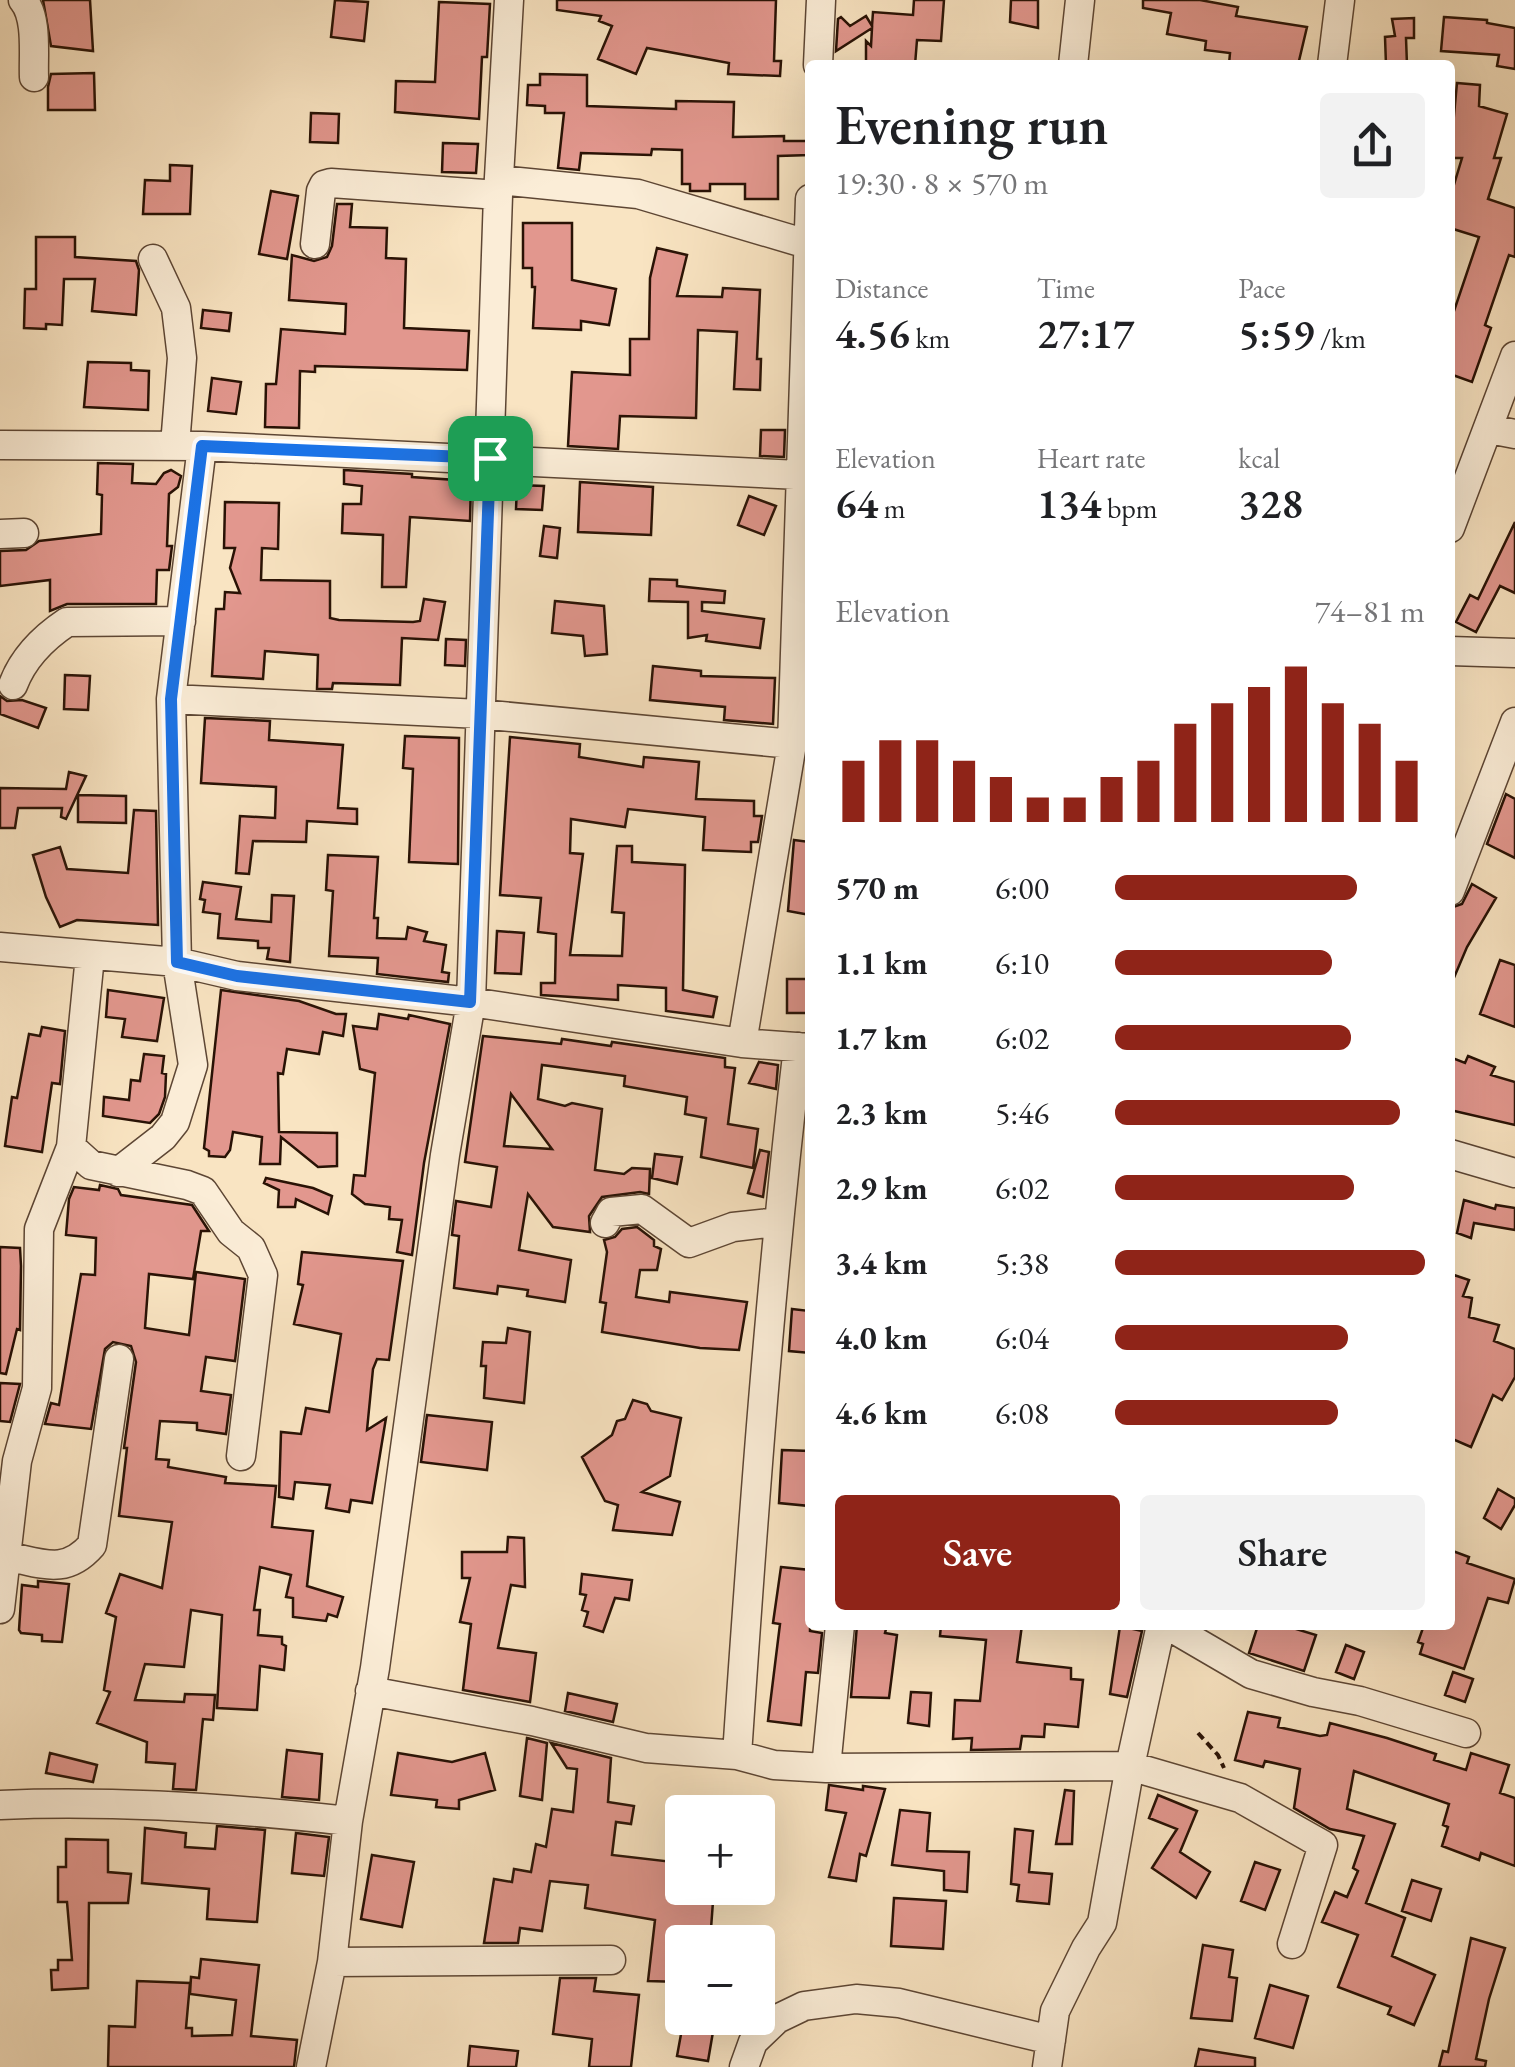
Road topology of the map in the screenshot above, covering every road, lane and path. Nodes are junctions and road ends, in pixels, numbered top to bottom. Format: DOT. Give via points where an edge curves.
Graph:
graph roads {
  1 [pos="24,0"];
  2 [pos="508,0"];
  3 [pos="821,0"];
  4 [pos="1080,0"];
  5 [pos="1340,0"];
  6 [pos="818,60"];
  7 [pos="1074,60"];
  8 [pos="1333,60"];
  9 [pos="34,78"];
  10 [pos="498,188"];
  11 [pos="805,243"];
  12 [pos="315,244"];
  13 [pos="153,259"];
  14 [pos="805,310"];
  15 [pos="1515,356"];
  16 [pos="1502,432"];
  17 [pos="0,445"];
  18 [pos="189,446"];
  19 [pos="490,458"];
  20 [pos="800,474"];
  21 [pos="1455,517"];
  22 [pos="181,621"];
  23 [pos="1455,651"];
  24 [pos="1515,653"];
  25 [pos="13,685"];
  26 [pos="171,699"];
  27 [pos="480,714"];
  28 [pos="1515,722"];
  29 [pos="792,744"];
  30 [pos="1455,878"];
  31 [pos="0,947"];
  32 [pos="90,956"];
  33 [pos="177,962"];
  34 [pos="470,1002"];
  35 [pos="742,1043"];
  36 [pos="804,1048"];
  37 [pos="70,1148"];
  38 [pos="1455,1155"];
  39 [pos="118,1172"];
  40 [pos="1515,1172"];
  41 [pos="777,1222"];
  42 [pos="605,1223"];
  43 [pos="119,1358"];
  44 [pos="241,1456"];
  45 [pos="8,1457"];
  46 [pos="6,1556"];
  47 [pos="0,1609"];
  48 [pos="840,1630"];
  49 [pos="1163,1630"];
  50 [pos="1173,1630"];
  51 [pos="370,1691"];
  52 [pos="1466,1732"];
  53 [pos="1198,1733"];
  54 [pos="737,1756"];
  55 [pos="1130,1766"];
  56 [pos="826,1768"];
  57 [pos="1240,1798"];
  58 [pos="0,1805"];
  59 [pos="348,1821"];
  60 [pos="1292,1944"];
  61 [pos="612,1960"];
  62 [pos="332,1962"];
  63 [pos="1049,2054"];
  64 [pos="311,2067"];
  65 [pos="744,2067"];
  1 -- 9 [label="street" via="32,22"];
  2 -- 10 [label="street"];
  3 -- 6 [label="street"];
  4 -- 7 [label="street"];
  5 -- 8 [label="street"];
  10 -- 11 [label="street" via="638,194"];
  10 -- 12 [label="street" via="324,185"];
  10 -- 19 [label="street"];
  13 -- 18 [label="street" via="176,308"];
  14 -- 20 [label="street"];
  15 -- 16 [label="street"];
  16 -- 21 [label="street"];
  17 -- 18 [label="street"];
  18 -- 19 [label="street"];
  18 -- 22 [label="street"];
  19 -- 20 [label="street"];
  19 -- 27 [label="street"];
  20 -- 29 [label="street"];
  22 -- 25 [label="street" via="67,622 20,666"];
  22 -- 26 [label="street"];
  23 -- 24 [label="street"];
  26 -- 27 [label="street"];
  26 -- 33 [label="street"];
  27 -- 29 [label="street"];
  27 -- 34 [label="street"];
  28 -- 30 [label="street"];
  29 -- 35 [label="street"];
  31 -- 32 [label="street"];
  32 -- 33 [label="street"];
  32 -- 37 [label="street"];
  33 -- 34 [label="street" via="237,976"];
  33 -- 39 [label="street" via="193,1066 188,1087 176,1122"];
  34 -- 35 [label="street"];
  34 -- 51 [label="street"];
  35 -- 36 [label="street"];
  36 -- 41 [label="street"];
  37 -- 39 [label="street" via="91,1165"];
  37 -- 45 [label="street" via="39,1229 37,1388"];
  38 -- 40 [label="street"];
  39 -- 44 [label="street" via="204,1192 258,1260 263,1275"];
  41 -- 42 [label="street" via="733,1227 686,1251 642,1209 612,1212"];
  41 -- 54 [label="street"];
  43 -- 46 [label="street" via="92,1545 79,1560 60,1566"];
  45 -- 46 [label="street"];
  46 -- 47 [label="street"];
  48 -- 56 [label="street"];
  49 -- 55 [label="street"];
  50 -- 52 [label="street" via="1250,1674"];
  51 -- 54 [label="street" via="646,1748"];
  51 -- 59 [label="street"];
  53 -- 57 [label="path"];
  54 -- 56 [label="street"];
  55 -- 56 [label="street"];
  55 -- 57 [label="street"];
  55 -- 63 [label="street" via="1102,1923 1056,2012"];
  57 -- 60 [label="street" via="1323,1845"];
  58 -- 59 [label="street" via="154,1804"];
  59 -- 62 [label="street"];
  61 -- 62 [label="street"];
  62 -- 64 [label="street"];
  63 -- 65 [label="street" via="900,2004 856,1999 804,2006 777,2019 752,2042"];
}
